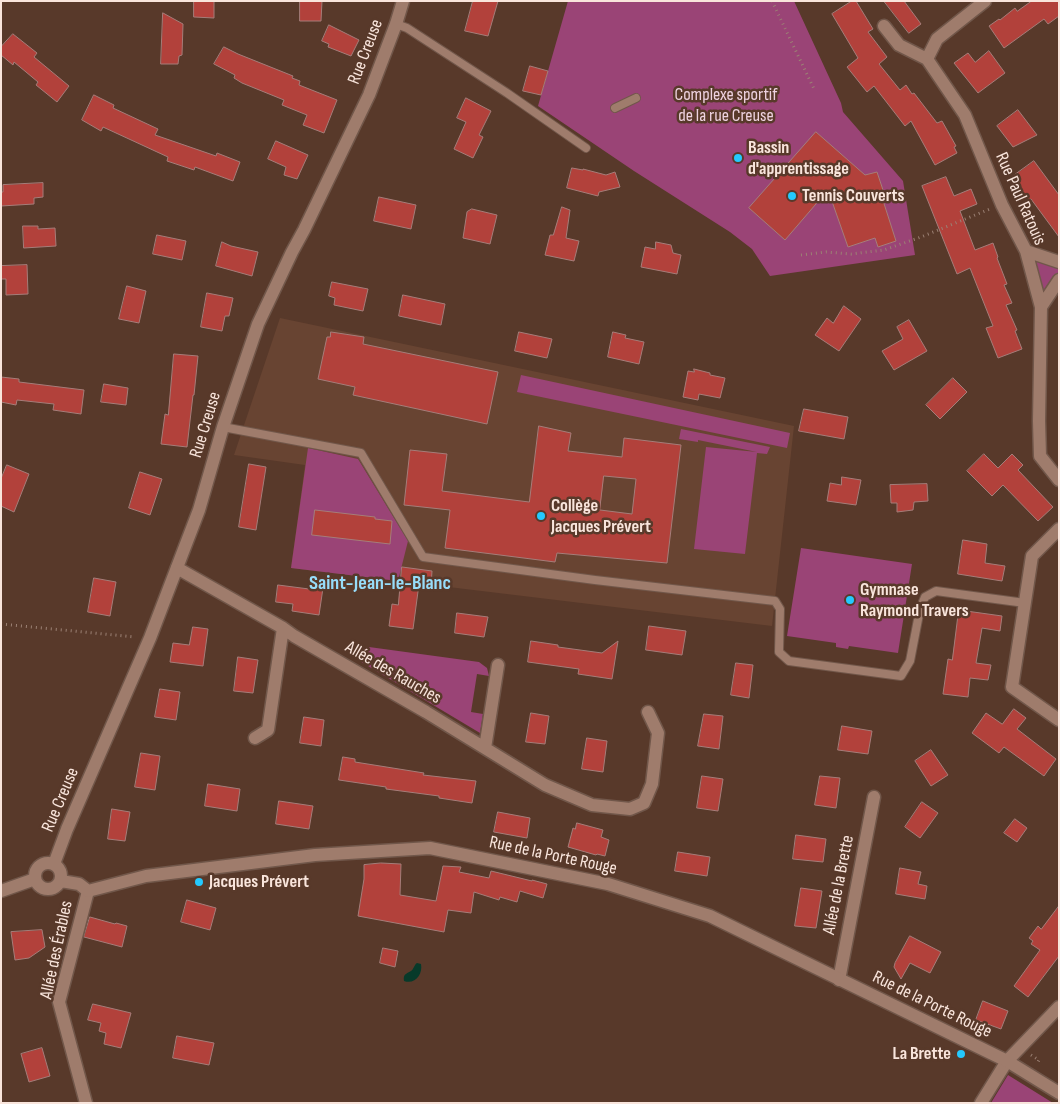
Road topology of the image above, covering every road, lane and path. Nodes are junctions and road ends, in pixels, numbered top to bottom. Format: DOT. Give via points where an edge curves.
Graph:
graph roads {
  1 [pos="403,1"];
  2 [pos="772,1"];
  3 [pos="985,1"];
  4 [pos="396,24"];
  5 [pos="884,26"];
  6 [pos="927,58"];
  7 [pos="814,89"];
  8 [pos="636,98"];
  9 [pos="615,108"];
  10 [pos="586,148"];
  11 [pos="1002,205"];
  12 [pos="1026,251"];
  13 [pos="801,256"];
  14 [pos="1059,262"];
  15 [pos="1059,280"];
  16 [pos="1042,307"];
  17 [pos="223,428"];
  18 [pos="1059,480"];
  19 [pos="1059,529"];
  20 [pos="177,568"];
  21 [pos="1025,603"];
  22 [pos="1,624"];
  23 [pos="283,628"];
  24 [pos="150,638"];
  25 [pos="498,665"];
  26 [pos="648,712"];
  27 [pos="1059,720"];
  28 [pos="255,738"];
  29 [pos="485,748"];
  30 [pos="874,797"];
  31 [pos="54,864"];
  32 [pos="35,879"];
  33 [pos="61,881"];
  34 [pos="1,891"];
  35 [pos="88,891"];
  36 [pos="839,980"];
  37 [pos="1059,1007"];
  38 [pos="1007,1061"];
  39 [pos="1059,1093"];
  40 [pos="86,1103"];
  41 [pos="981,1103"];
  1 -- 4 [label="street, Rue Creuse"];
  2 -- 7 [label="path"];
  3 -- 6 [label="street" via="937,39"];
  4 -- 10 [label="lane" via="407,28"];
  4 -- 17 [label="street, Rue Creuse" via="369,95 258,324"];
  5 -- 6 [label="street" via="899,45"];
  6 -- 11 [label="street, Rue Paul Ratouis" via="965,114"];
  8 -- 9 [label="lane"];
  11 -- 12 [label="street, Rue Paul Ratouis"];
  11 -- 13 [label="path" via="884,250"];
  12 -- 14 [label="street"];
  12 -- 16 [label="street, Rue Paul Ratouis"];
  15 -- 16 [label="street"];
  16 -- 18 [label="street, Rue Paul Ratouis" via="1040,456"];
  17 -- 20 [label="street, Rue Creuse" via="199,510"];
  17 -- 21 [label="lane" via="361,453 423,557 775,601 780,609 779,652 789,661 901,676 910,661 920,609 926,597 936,591"];
  19 -- 21 [label="street" via="1032,556"];
  20 -- 23 [label="street, Allée des Rauches"];
  20 -- 24 [label="street, Rue Creuse"];
  21 -- 27 [label="street" via="1012,687"];
  22 -- 24 [label="path"];
  23 -- 28 [label="street" via="268,730"];
  23 -- 29 [label="street, Allée des Rauches"];
  24 -- 31 [label="street, Rue Creuse"];
  25 -- 29 [label="street"];
  26 -- 29 [label="street, Allée des Rauches" via="658,733 652,784 644,803 630,809 592,805 545,785"];
  30 -- 36 [label="street, Allée de la Brette"];
  31 -- 32 [label="street" via="45,863 38,867"];
  31 -- 33 [label="street" via="60,869"];
  32 -- 33 [label="street" via="47,889 56,887"];
  32 -- 34 [label="street"];
  33 -- 35 [label="street" via="79,884"];
  35 -- 36 [label="street, Rue de la Porte Rouge" via="146,876 315,855 430,848 608,884 710,916"];
  35 -- 40 [label="street, Allée des Érables" via="59,1002"];
  36 -- 38 [label="street, Rue de la Porte Rouge"];
  37 -- 38 [label="street"];
  38 -- 39 [label="street, Rue de la Porte Rouge"];
  38 -- 41 [label="street"];
}
